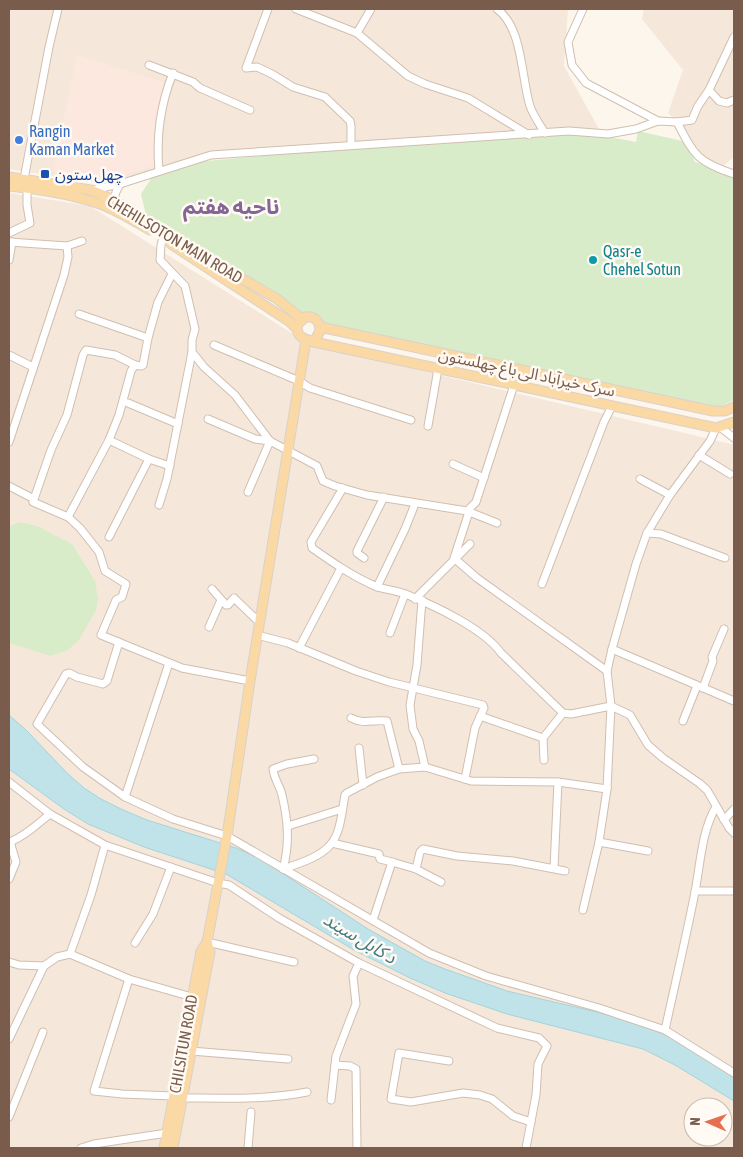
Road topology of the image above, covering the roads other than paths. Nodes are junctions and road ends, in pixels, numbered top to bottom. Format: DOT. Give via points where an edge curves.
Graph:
graph roads {
  1 [pos="58,9"];
  2 [pos="268,9"];
  3 [pos="296,9"];
  4 [pos="371,9"];
  5 [pos="497,9"];
  6 [pos="583,9"];
  7 [pos="356,33"];
  8 [pos="734,37"];
  9 [pos="149,65"];
  10 [pos="173,73"];
  11 [pos="709,90"];
  12 [pos="734,100"];
  13 [pos="250,110"];
  14 [pos="658,121"];
  15 [pos="677,122"];
  16 [pos="545,133"];
  17 [pos="529,135"];
  18 [pos="352,144"];
  19 [pos="159,170"];
  20 [pos="734,174"];
  21 [pos="9,177"];
  22 [pos="25,184"];
  23 [pos="120,184"];
  24 [pos="9,186"];
  25 [pos="91,190"];
  26 [pos="114,200"];
  27 [pos="9,233"];
  28 [pos="163,236"];
  29 [pos="82,241"];
  30 [pos="10,242"];
  31 [pos="67,246"];
  32 [pos="9,260"];
  33 [pos="172,274"];
  34 [pos="79,314"];
  35 [pos="302,319"];
  36 [pos="320,327"];
  37 [pos="297,329"];
  38 [pos="148,338"];
  39 [pos="310,341"];
  40 [pos="214,346"];
  41 [pos="192,352"];
  42 [pos="9,355"];
  43 [pos="135,365"];
  44 [pos="34,367"];
  45 [pos="438,369"];
  46 [pos="299,381"];
  47 [pos="514,385"];
  48 [pos="128,403"];
  49 [pos="612,406"];
  50 [pos="734,407"];
  51 [pos="208,419"];
  52 [pos="411,420"];
  53 [pos="734,422"];
  54 [pos="178,424"];
  55 [pos="428,426"];
  56 [pos="718,428"];
  57 [pos="734,438"];
  58 [pos="109,440"];
  59 [pos="270,441"];
  60 [pos="9,442"];
  61 [pos="288,451"];
  62 [pos="699,456"];
  63 [pos="149,459"];
  64 [pos="453,464"];
  65 [pos="170,466"];
  66 [pos="730,474"];
  67 [pos="484,478"];
  68 [pos="640,479"];
  69 [pos="9,486"];
  70 [pos="343,488"];
  71 [pos="248,492"];
  72 [pos="670,495"];
  73 [pos="384,497"];
  74 [pos="34,499"];
  75 [pos="415,504"];
  76 [pos="159,505"];
  77 [pos="467,510"];
  78 [pos="68,517"];
  79 [pos="497,523"];
  80 [pos="648,533"];
  81 [pos="109,537"];
  82 [pos="470,544"];
  83 [pos="364,558"];
  84 [pos="454,558"];
  85 [pos="725,558"];
  86 [pos="341,568"];
  87 [pos="542,584"];
  88 [pos="377,587"];
  89 [pos="212,589"];
  90 [pos="405,594"];
  91 [pos="418,599"];
  92 [pos="222,600"];
  93 [pos="259,622"];
  94 [pos="209,627"];
  95 [pos="724,629"];
  96 [pos="390,633"];
  97 [pos="257,635"];
  98 [pos="119,642"];
  99 [pos="299,648"];
  100 [pos="612,649"];
  101 [pos="169,663"];
  102 [pos="607,671"];
  103 [pos="250,681"];
  104 [pos="700,687"];
  105 [pos="414,689"];
  106 [pos="734,701"];
  107 [pos="611,706"];
  108 [pos="563,713"];
  109 [pos="480,716"];
  110 [pos="351,718"];
  111 [pos="684,721"];
  112 [pos="543,738"];
  113 [pos="359,748"];
  114 [pos="314,759"];
  115 [pos="544,760"];
  116 [pos="424,767"];
  117 [pos="399,769"];
  118 [pos="465,779"];
  119 [pos="9,782"];
  120 [pos="558,782"];
  121 [pos="363,785"];
  122 [pos="607,789"];
  123 [pos="125,797"];
  124 [pos="716,807"];
  125 [pos="342,809"];
  126 [pos="734,809"];
  127 [pos="50,814"];
  128 [pos="724,820"];
  129 [pos="288,826"];
  130 [pos="734,833"];
  131 [pos="226,839"];
  132 [pos="599,842"];
  133 [pos="332,843"];
  134 [pos="105,845"];
  135 [pos="648,851"];
  136 [pos="392,862"];
  137 [pos="171,867"];
  138 [pos="554,868"];
  139 [pos="282,869"];
  140 [pos="416,869"];
  141 [pos="565,871"];
  142 [pos="219,878"];
  143 [pos="9,879"];
  144 [pos="441,882"];
  145 [pos="695,891"];
  146 [pos="734,892"];
  147 [pos="583,910"];
  148 [pos="373,920"];
  149 [pos="207,942"];
  150 [pos="135,943"];
  151 [pos="70,954"];
  152 [pos="9,962"];
  153 [pos="294,962"];
  154 [pos="359,963"];
  155 [pos="44,966"];
  156 [pos="129,979"];
  157 [pos="192,997"];
  158 [pos="665,1030"];
  159 [pos="43,1032"];
  160 [pos="9,1039"];
  161 [pos="191,1051"];
  162 [pos="288,1059"];
  163 [pos="449,1061"];
  164 [pos="335,1065"];
  165 [pos="734,1073"];
  166 [pos="307,1092"];
  167 [pos="178,1097"];
  168 [pos="331,1100"];
  169 [pos="252,1112"];
  170 [pos="9,1117"];
  171 [pos="531,1122"];
  172 [pos="167,1133"];
  173 [pos="81,1148"];
  174 [pos="164,1148"];
  175 [pos="173,1148"];
  176 [pos="248,1148"];
  177 [pos="357,1148"];
  178 [pos="526,1148"];
  1 -- 22 [label="street"];
  2 -- 18 [label="street" via="246,68 257,68 292,87 325,97 350,121"];
  3 -- 7 [label="street"];
  4 -- 7 [label="street"];
  5 -- 16 [label="street" via="514,30 530,108"];
  6 -- 14 [label="street" via="568,42 572,65 586,83"];
  7 -- 17 [label="street" via="408,76 468,98"];
  8 -- 11 [label="street"];
  9 -- 10 [label="street"];
  10 -- 13 [label="street"];
  10 -- 19 [label="street" via="159,120"];
  11 -- 12 [label="street" via="719,102 727,104"];
  11 -- 15 [label="street" via="692,120"];
  14 -- 15 [label="street"];
  14 -- 16 [label="street" via="608,134"];
  15 -- 20 [label="street" via="699,158"];
  16 -- 17 [label="street"];
  17 -- 18 [label="street"];
  18 -- 19 [label="street" via="211,155"];
  19 -- 23 [label="street"];
  21 -- 22 [label="main road, CHEHILSOTON MAIN ROAD"];
  22 -- 24 [label="main road, CHEHILSOTON MAIN ROAD"];
  22 -- 25 [label="main road, CHEHILSOTON MAIN ROAD"];
  22 -- 27 [label="street" via="30,223"];
  22 -- 28 [label="main road, CHEHILSOTON MAIN ROAD" via="95,202"];
  23 -- 25 [label="street"];
  23 -- 26 [label="street"];
  25 -- 26 [label="main road, CHEHILSOTON MAIN ROAD"];
  26 -- 28 [label="main road, CHEHILSOTON MAIN ROAD"];
  28 -- 33 [label="street" via="160,260"];
  28 -- 35 [label="main road, CHEHILSOTON MAIN ROAD" via="277,299"];
  28 -- 37 [label="main road, CHEHILSOTON MAIN ROAD"];
  29 -- 31 [label="street"];
  30 -- 31 [label="street"];
  30 -- 32 [label="street"];
  31 -- 44 [label="street" via="64,275"];
  33 -- 38 [label="street" via="158,302"];
  33 -- 41 [label="street" via="185,286 195,329"];
  34 -- 38 [label="street"];
  35 -- 36 [label="main road" via="313,318"];
  35 -- 37 [label="main road"];
  36 -- 39 [label="main road" via="319,335"];
  36 -- 50 [label="main road, سرک خیرآباد الی باغ چهلستون" via="713,411"];
  37 -- 39 [label="main road" via="299,336"];
  38 -- 43 [label="street" via="143,365"];
  39 -- 45 [label="main road"];
  39 -- 46 [label="main road, CHILSITUN ROAD"];
  40 -- 46 [label="street"];
  41 -- 54 [label="street"];
  41 -- 59 [label="street" via="235,395"];
  42 -- 44 [label="street"];
  43 -- 58 [label="street"];
  43 -- 74 [label="street" via="115,355 86,350 82,355 68,416 51,450"];
  44 -- 60 [label="street"];
  45 -- 47 [label="main road"];
  45 -- 55 [label="street"];
  46 -- 52 [label="street" via="310,388"];
  46 -- 61 [label="main road, CHILSITUN ROAD"];
  47 -- 49 [label="main road"];
  47 -- 67 [label="street"];
  48 -- 54 [label="street"];
  49 -- 56 [label="main road"];
  49 -- 87 [label="street"];
  51 -- 59 [label="street" via="255,439"];
  53 -- 56 [label="main road"];
  54 -- 65 [label="street"];
  56 -- 57 [label="street"];
  56 -- 62 [label="street"];
  58 -- 63 [label="street"];
  58 -- 78 [label="street"];
  59 -- 61 [label="street"];
  59 -- 71 [label="street"];
  61 -- 70 [label="street" via="318,466 323,480"];
  61 -- 93 [label="main road, CHILSITUN ROAD"];
  62 -- 66 [label="street"];
  62 -- 72 [label="street"];
  63 -- 65 [label="street"];
  63 -- 81 [label="street"];
  64 -- 67 [label="street"];
  65 -- 76 [label="street"];
  67 -- 77 [label="street" via="476,502"];
  68 -- 72 [label="street"];
  69 -- 74 [label="street"];
  70 -- 73 [label="street"];
  70 -- 86 [label="street" via="310,546"];
  72 -- 80 [label="street"];
  73 -- 75 [label="street"];
  73 -- 83 [label="street" via="357,551"];
  74 -- 78 [label="street" via="33,502"];
  75 -- 77 [label="street"];
  75 -- 88 [label="street"];
  77 -- 79 [label="street"];
  77 -- 84 [label="street"];
  78 -- 98 [label="street" via="99,552 105,571 126,584 122,598 116,600 101,632 102,636"];
  80 -- 85 [label="street" via="661,534"];
  80 -- 100 [label="street"];
  82 -- 84 [label="street"];
  84 -- 91 [label="street"];
  84 -- 102 [label="street"];
  86 -- 88 [label="street"];
  86 -- 99 [label="street"];
  88 -- 90 [label="street"];
  89 -- 92 [label="street"];
  90 -- 91 [label="street"];
  90 -- 96 [label="street"];
  91 -- 105 [label="street"];
  91 -- 108 [label="street" via="460,620 494,644"];
  92 -- 93 [label="street" via="227,606 234,598"];
  92 -- 94 [label="street"];
  93 -- 97 [label="main road, CHILSITUN ROAD"];
  95 -- 104 [label="street"];
  97 -- 99 [label="street"];
  97 -- 103 [label="main road, CHILSITUN ROAD"];
  98 -- 101 [label="street"];
  98 -- 123 [label="street" via="103,684 66,674 37,724 83,767"];
  99 -- 105 [label="street" via="356,671"];
  100 -- 102 [label="street"];
  100 -- 104 [label="street"];
  101 -- 103 [label="street"];
  101 -- 123 [label="street"];
  102 -- 107 [label="street"];
  103 -- 131 [label="main road, CHILSITUN ROAD"];
  104 -- 106 [label="street"];
  104 -- 111 [label="street"];
  105 -- 109 [label="street" via="483,705"];
  105 -- 116 [label="street" via="410,699 411,716"];
  107 -- 108 [label="street"];
  107 -- 122 [label="street"];
  107 -- 124 [label="street" via="630,715 648,744 707,790"];
  108 -- 112 [label="street"];
  109 -- 112 [label="street"];
  109 -- 118 [label="street"];
  110 -- 117 [label="street" via="358,722 388,721"];
  112 -- 115 [label="street"];
  113 -- 121 [label="street"];
  114 -- 129 [label="street" via="274,769"];
  116 -- 117 [label="street"];
  116 -- 118 [label="street"];
  117 -- 121 [label="street"];
  118 -- 120 [label="street"];
  119 -- 127 [label="street"];
  120 -- 122 [label="street"];
  120 -- 138 [label="street"];
  121 -- 125 [label="street" via="345,795"];
  122 -- 132 [label="street"];
  123 -- 131 [label="street"];
  124 -- 128 [label="street"];
  124 -- 145 [label="street" via="704,842"];
  125 -- 129 [label="street"];
  125 -- 133 [label="street"];
  126 -- 128 [label="street"];
  127 -- 134 [label="street"];
  127 -- 143 [label="street" via="26,835 12,841 16,862"];
  128 -- 130 [label="street"];
  129 -- 139 [label="street"];
  131 -- 139 [label="street"];
  131 -- 142 [label="main road, CHILSITUN ROAD"];
  132 -- 135 [label="street"];
  132 -- 147 [label="street"];
  133 -- 136 [label="street" via="379,854 380,859"];
  133 -- 139 [label="street" via="322,852"];
  134 -- 137 [label="street"];
  134 -- 151 [label="street"];
  136 -- 140 [label="street"];
  136 -- 148 [label="street"];
  137 -- 142 [label="street"];
  137 -- 150 [label="street" via="153,914"];
  138 -- 140 [label="street" via="423,849"];
  138 -- 141 [label="street"];
  139 -- 148 [label="street"];
  140 -- 144 [label="street"];
  142 -- 149 [label="main road, CHILSITUN ROAD"];
  142 -- 154 [label="street" via="279,918"];
  145 -- 146 [label="street"];
  145 -- 158 [label="street"];
  148 -- 158 [label="street" via="429,953 486,976"];
  149 -- 153 [label="street"];
  149 -- 157 [label="main road, CHILSITUN ROAD" via="201,951"];
  149 -- 161 [label="main road, CHILSITUN ROAD" via="210,952"];
  151 -- 155 [label="street" via="57,957"];
  151 -- 156 [label="street"];
  152 -- 155 [label="street"];
  154 -- 164 [label="street" via="353,976 356,1004"];
  154 -- 171 [label="street" via="498,1028 539,1038 547,1046 538,1064"];
  155 -- 160 [label="street"];
  156 -- 157 [label="street"];
  156 -- 167 [label="street" via="94,1091"];
  157 -- 167 [label="main road, CHILSITUN ROAD"];
  158 -- 165 [label="street"];
  159 -- 170 [label="street"];
  161 -- 162 [label="street"];
  161 -- 167 [label="main road, CHILSITUN ROAD"];
  163 -- 171 [label="street" via="399,1053 391,1099 411,1102 463,1093 480,1095 513,1116"];
  164 -- 168 [label="street"];
  164 -- 177 [label="street" via="356,1069"];
  166 -- 167 [label="street"];
  167 -- 172 [label="main road, CHILSITUN ROAD"];
  167 -- 175 [label="main road, CHILSITUN ROAD"];
  169 -- 176 [label="street"];
  171 -- 178 [label="street"];
  172 -- 173 [label="street"];
  172 -- 174 [label="main road, CHILSITUN ROAD"];
}
